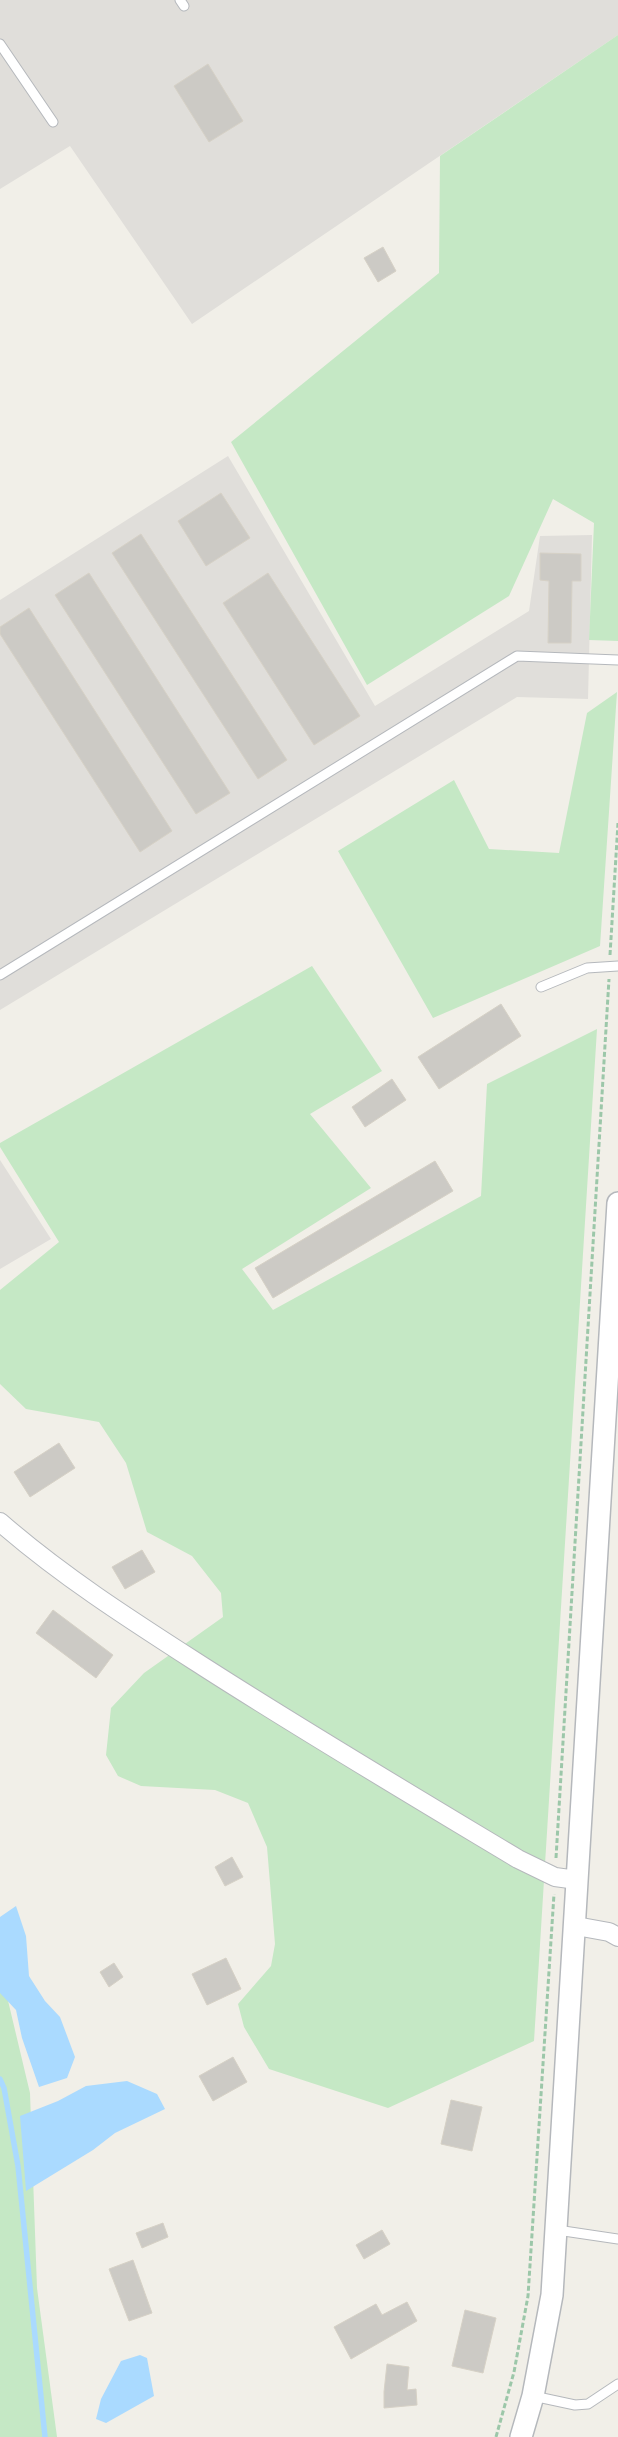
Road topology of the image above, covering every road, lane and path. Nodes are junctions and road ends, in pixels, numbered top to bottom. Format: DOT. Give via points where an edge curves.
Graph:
graph roads {
  1 [pos="0,44"];
  2 [pos="53,122"];
  3 [pos="618,660"];
  4 [pos="618,823"];
  5 [pos="614,966"];
  6 [pos="0,975"];
  7 [pos="541,987"];
  8 [pos="618,1203"];
  9 [pos="0,1522"];
  10 [pos="555,1878"];
  11 [pos="578,1880"];
  12 [pos="576,1926"];
  13 [pos="615,1931"];
  14 [pos="557,2230"];
  15 [pos="618,2239"];
  16 [pos="618,2384"];
  17 [pos="533,2396"];
  18 [pos="496,2437"];
  19 [pos="520,2437"];
  1 -- 2 [label="lane"];
  3 -- 6 [label="lane" via="517,656"];
  4 -- 5 [label="path"];
  5 -- 7 [label="lane" via="587,968"];
  5 -- 10 [label="path"];
  8 -- 11 [label="street"];
  9 -- 10 [label="street" via="36,1553 155,1636 347,1756"];
  10 -- 11 [label="street"];
  10 -- 18 [label="path" via="528,2296 514,2372"];
  11 -- 12 [label="street"];
  12 -- 13 [label="street"];
  12 -- 14 [label="street"];
  14 -- 15 [label="lane"];
  14 -- 17 [label="street" via="552,2295"];
  16 -- 17 [label="lane" via="588,2404 575,2405"];
  17 -- 19 [label="street"];
}
